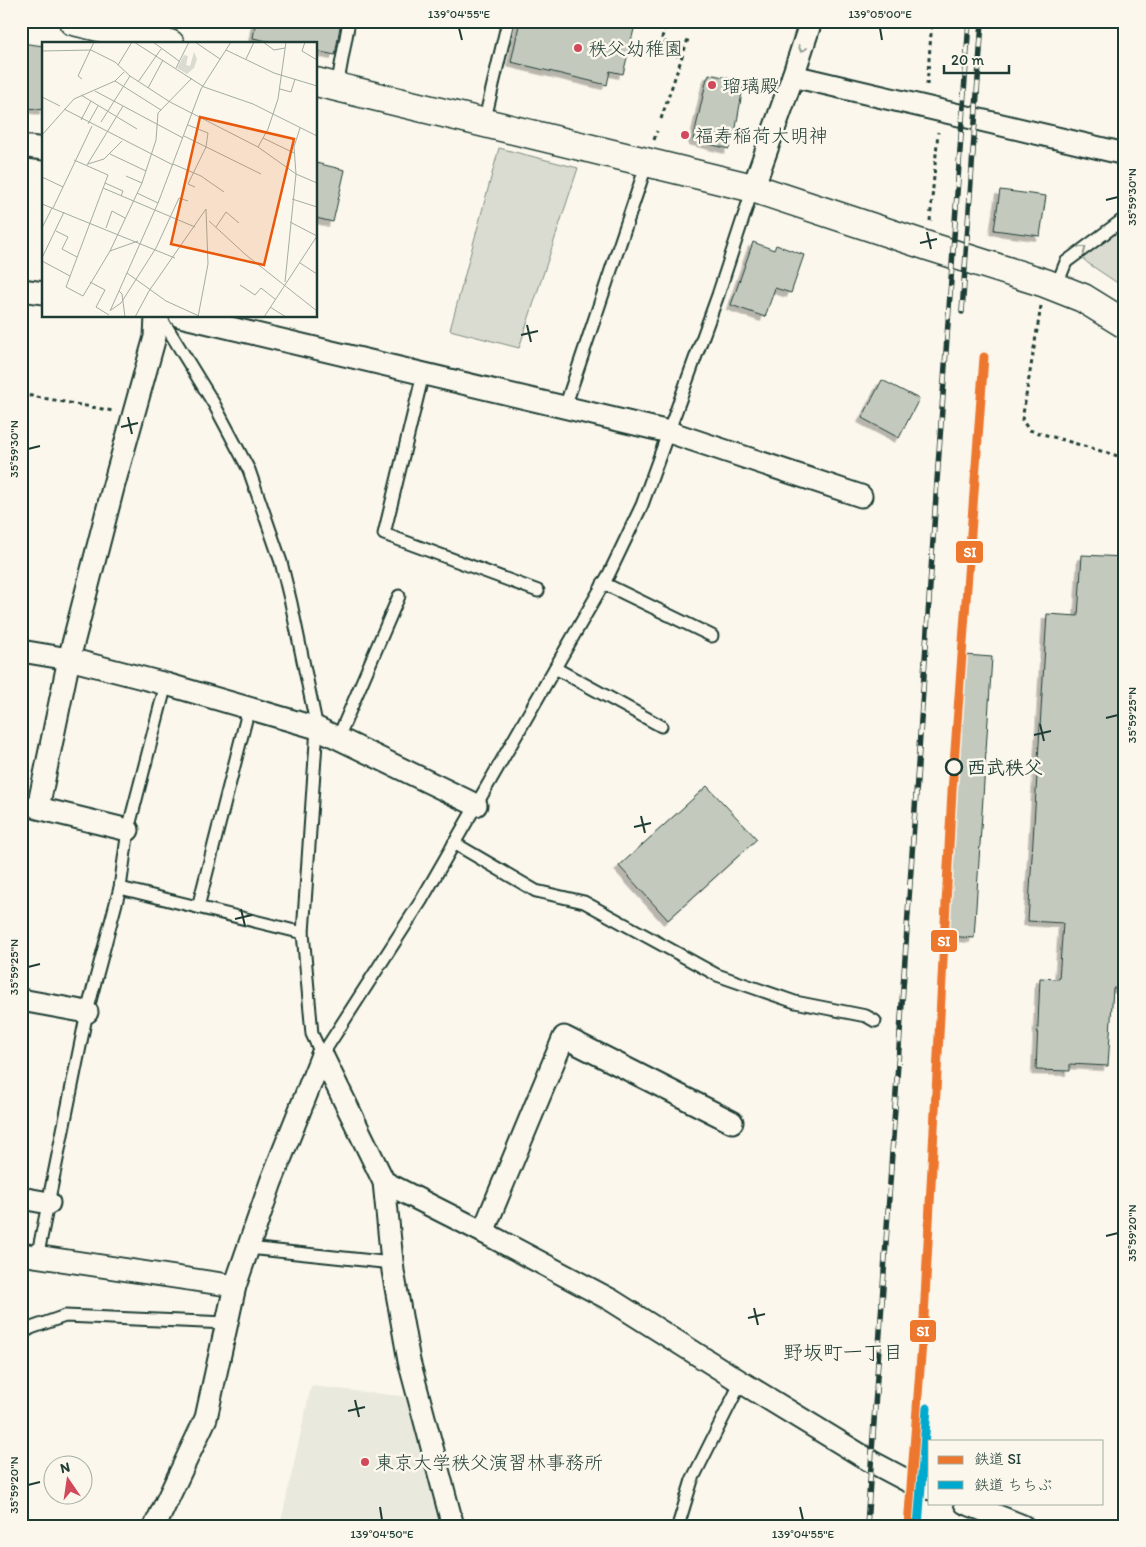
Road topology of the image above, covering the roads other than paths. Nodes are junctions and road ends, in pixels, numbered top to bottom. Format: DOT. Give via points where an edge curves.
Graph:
graph roads {
  1 [pos="74,21"];
  2 [pos="349,21"];
  3 [pos="508,21"];
  4 [pos="811,21"];
  5 [pos="152,39"];
  6 [pos="793,76"];
  7 [pos="327,85"];
  8 [pos="484,124"];
  9 [pos="21,146"];
  10 [pos="42,149"];
  11 [pos="650,152"];
  12 [pos="1125,154"];
  13 [pos="753,188"];
  14 [pos="1125,218"];
  15 [pos="1050,285"];
  16 [pos="21,290"];
  17 [pos="42,293"];
  18 [pos="158,318"];
  19 [pos="159,318"];
  20 [pos="188,318"];
  21 [pos="1125,324"];
  22 [pos="423,374"];
  23 [pos="565,407"];
  24 [pos="669,432"];
  25 [pos="861,496"];
  26 [pos="603,583"];
  27 [pos="538,591"];
  28 [pos="399,596"];
  29 [pos="712,636"];
  30 [pos="21,651"];
  31 [pos="69,659"];
  32 [pos="555,668"];
  33 [pos="166,684"];
  34 [pos="249,708"];
  35 [pos="660,726"];
  36 [pos="317,728"];
  37 [pos="338,738"];
  38 [pos="476,805"];
  39 [pos="128,830"];
  40 [pos="454,843"];
  41 [pos="120,888"];
  42 [pos="198,907"];
  43 [pos="303,933"];
  44 [pos="21,1000"];
  45 [pos="87,1012"];
  46 [pos="875,1021"];
  47 [pos="322,1054"];
  48 [pos="732,1122"];
  49 [pos="384,1182"];
  50 [pos="21,1198"];
  51 [pos="49,1204"];
  52 [pos="483,1232"];
  53 [pos="248,1248"];
  54 [pos="29,1256"];
  55 [pos="392,1263"];
  56 [pos="235,1286"];
  57 [pos="227,1323"];
  58 [pos="21,1334"];
  59 [pos="741,1382"];
  60 [pos="928,1488"];
  61 [pos="968,1504"];
  62 [pos="155,1526"];
  63 [pos="453,1526"];
  64 [pos="678,1526"];
  65 [pos="1023,1526"];
  1 -- 5 [label="street"];
  2 -- 7 [label="lane"];
  3 -- 8 [label="lane"];
  4 -- 6 [label="street, one-way"];
  6 -- 12 [label="street"];
  6 -- 13 [label="street"];
  7 -- 8 [label="street"];
  8 -- 11 [label="street"];
  9 -- 10 [label="street"];
  11 -- 13 [label="street"];
  11 -- 23 [label="lane"];
  13 -- 15 [label="street"];
  13 -- 24 [label="lane"];
  15 -- 14 [label="lane, one-way" via="1066,262"];
  15 -- 21 [label="street" via="1083,298"];
  16 -- 17 [label="street"];
  18 -- 31 [label="street"];
  19 -- 36 [label="lane" via="214,404 249,470 289,594"];
  20 -- 22 [label="street"];
  22 -- 23 [label="street"];
  22 -- 27 [label="lane" via="384,534"];
  23 -- 24 [label="street"];
  24 -- 25 [label="street"];
  24 -- 26 [label="lane" via="642,505"];
  26 -- 29 [label="lane"];
  26 -- 32 [label="lane"];
  28 -- 37 [label="lane"];
  30 -- 31 [label="street"];
  31 -- 33 [label="street"];
  31 -- 39 [label="street" via="38,808"];
  32 -- 35 [label="lane"];
  32 -- 38 [label="lane"];
  33 -- 34 [label="street"];
  33 -- 39 [label="lane"];
  34 -- 36 [label="street"];
  34 -- 42 [label="lane"];
  36 -- 37 [label="street"];
  36 -- 43 [label="lane"];
  37 -- 38 [label="street"];
  38 -- 40 [label="lane"];
  39 -- 41 [label="lane"];
  40 -- 46 [label="lane" via="536,891 584,902 717,975 795,1002 866,1016"];
  40 -- 47 [label="lane" via="421,901"];
  41 -- 42 [label="lane"];
  41 -- 45 [label="lane"];
  42 -- 43 [label="lane"];
  43 -- 47 [label="lane" via="312,1034"];
  44 -- 45 [label="street"];
  45 -- 51 [label="lane"];
  47 -- 49 [label="street"];
  47 -- 53 [label="street"];
  48 -- 52 [label="street" via="564,1037"];
  49 -- 52 [label="street"];
  49 -- 55 [label="street"];
  50 -- 51 [label="street"];
  51 -- 54 [label="lane"];
  52 -- 59 [label="street" via="611,1300"];
  53 -- 55 [label="lane"];
  53 -- 56 [label="street"];
  54 -- 56 [label="street"];
  55 -- 63 [label="street" via="409,1361"];
  56 -- 57 [label="street"];
  57 -- 58 [label="lane" via="64,1316"];
  57 -- 62 [label="street" via="206,1418"];
  59 -- 60 [label="street" via="872,1462"];
  59 -- 64 [label="lane" via="692,1480"];
  61 -- 65 [label="street"];
}
